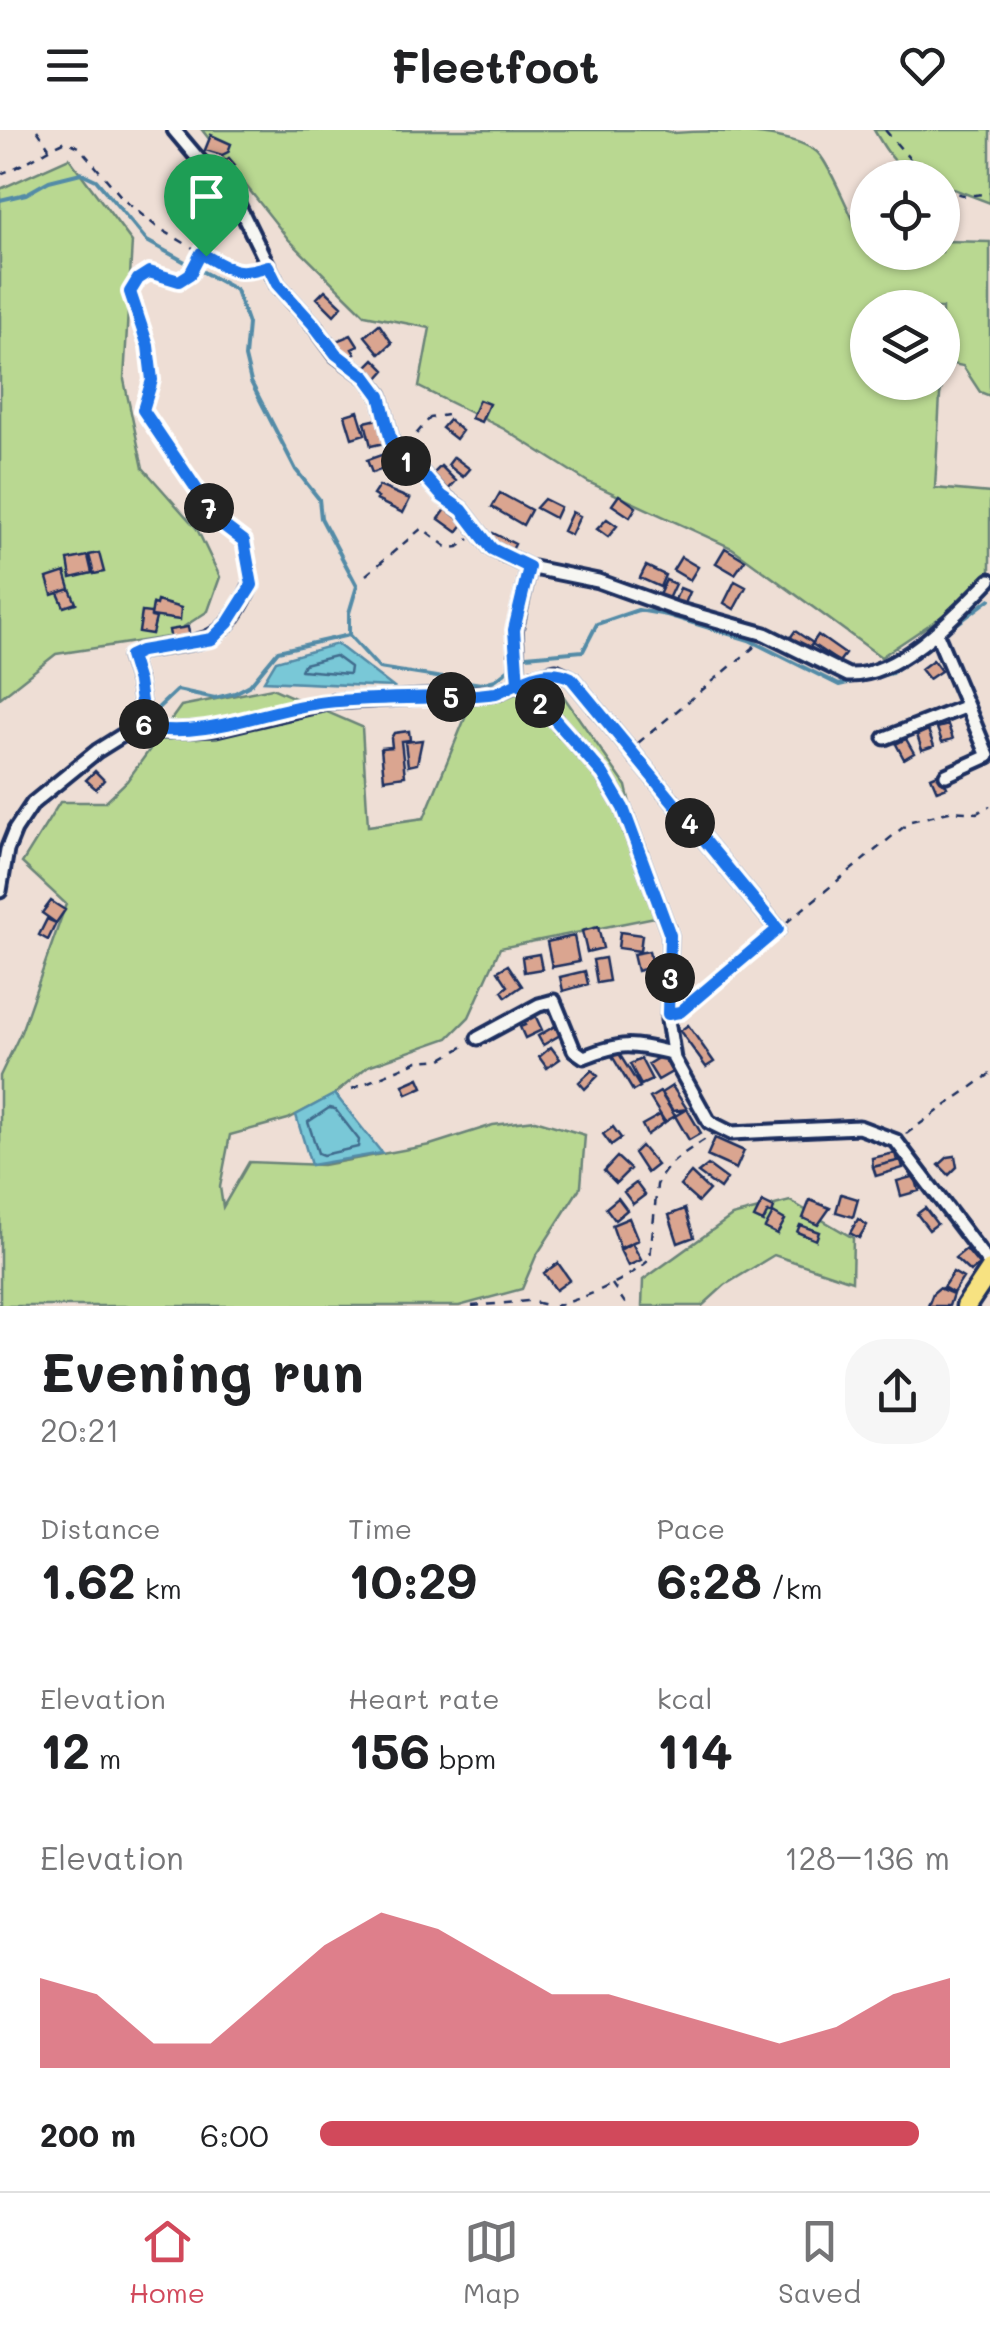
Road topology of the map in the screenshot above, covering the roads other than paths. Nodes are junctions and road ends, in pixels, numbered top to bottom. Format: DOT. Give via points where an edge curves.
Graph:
graph roads {
  1 [pos="174,130"];
  2 [pos="529,567"];
  3 [pos="990,580"];
  4 [pos="252,585"];
  5 [pos="939,639"];
  6 [pos="518,683"];
  7 [pos="967,706"];
  8 [pos="145,728"];
  9 [pos="885,738"];
  10 [pos="946,775"];
  11 [pos="0,890"];
  12 [pos="778,929"];
  13 [pos="478,1038"];
  14 [pos="672,1053"];
  15 [pos="990,1268"];
  16 [pos="966,1306"];
  1 -- 2 [label="street" via="238,204 277,284 380,396 393,449 462,510 492,549"];
  2 -- 5 [label="street" via="598,581 759,632 848,675 892,664"];
  2 -- 6 [label="street" via="514,630"];
  3 -- 5 [label="street"];
  4 -- 8 [label="street" via="212,639 130,656"];
  5 -- 7 [label="street"];
  6 -- 8 [label="street" via="461,697 306,705 216,729"];
  6 -- 12 [label="street" via="556,671 571,678"];
  6 -- 14 [label="street" via="603,774 623,808 670,935"];
  7 -- 9 [label="street"];
  7 -- 10 [label="street" via="988,756"];
  8 -- 11 [label="street" via="96,752 33,804 7,850"];
  13 -- 14 [label="street" via="554,1000 574,1050 584,1057 634,1044"];
  14 -- 15 [label="street" via="680,1076 720,1130 859,1127 896,1141"];
  15 -- 16 [label="main road"];
}
